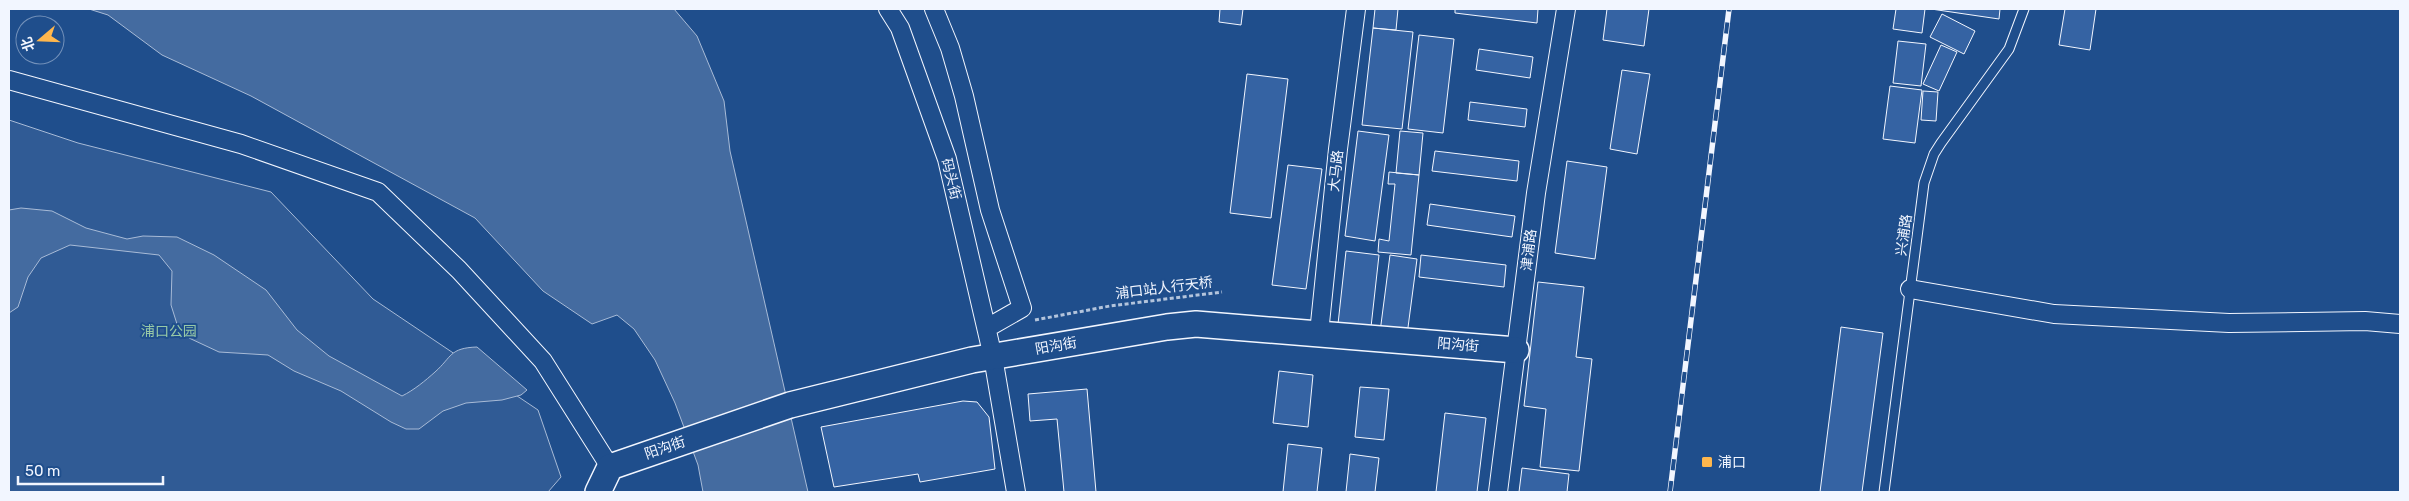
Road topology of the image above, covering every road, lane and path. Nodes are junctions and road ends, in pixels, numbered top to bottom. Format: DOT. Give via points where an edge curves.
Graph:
graph roads {
  1 [pos="888,9"];
  2 [pos="934,9"];
  3 [pos="1356,9"];
  4 [pos="1566,9"];
  5 [pos="2024,9"];
  6 [pos="9,80"];
  7 [pos="1910,289"];
  8 [pos="1222,292"];
  9 [pos="1034,320"];
  10 [pos="2400,324"];
  11 [pos="987,328"];
  12 [pos="1319,333"];
  13 [pos="1516,350"];
  14 [pos="993,356"];
  15 [pos="610,466"];
  16 [pos="598,492"];
  17 [pos="1016,492"];
  18 [pos="1498,492"];
  19 [pos="1884,492"];
  1 -- 11 [label="street, 码头街" via="900,28 947,159"];
  2 -- 11 [label="street" via="950,48 990,210 1022,308"];
  3 -- 12 [label="street, 大马路"];
  4 -- 13 [label="street, 津浦路" via="1536,192"];
  5 -- 7 [label="lane, 兴浦路" via="2009,49 1934,154 1924,183"];
  6 -- 15 [label="street" via="241,144 378,192 459,270 542,361"];
  7 -- 10 [label="street" via="2054,314 2229,323 2365,321"];
  7 -- 19 [label="lane, 兴浦路"];
  8 -- 9 [label="path, 浦口站人行天桥" via="1110,306"];
  11 -- 14 [label="street, 码头街"];
  12 -- 13 [label="street, 阳沟街"];
  12 -- 14 [label="street, 阳沟街" via="1196,324"];
  13 -- 18 [label="street, 津浦路"];
  14 -- 15 [label="street, 阳沟街" via="790,405"];
  14 -- 17 [label="street, 码头街"];
  15 -- 16 [label="street"];
}
